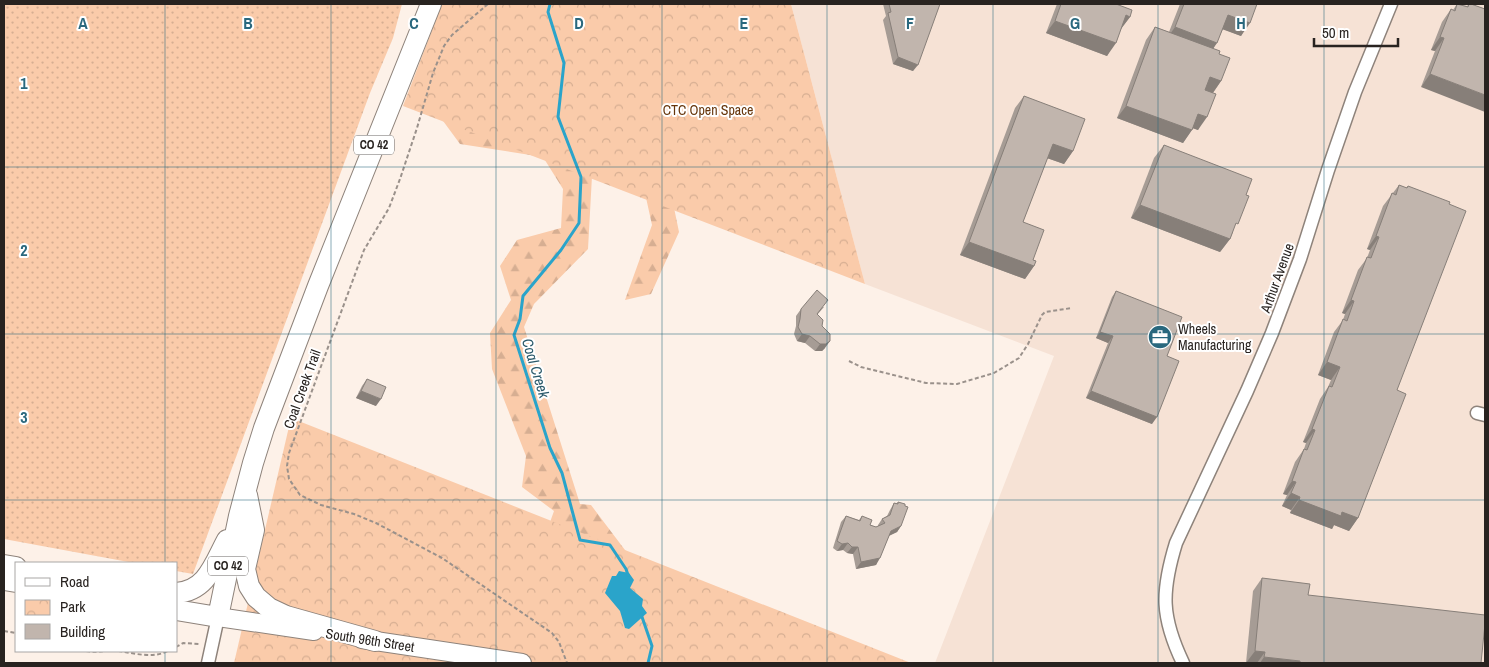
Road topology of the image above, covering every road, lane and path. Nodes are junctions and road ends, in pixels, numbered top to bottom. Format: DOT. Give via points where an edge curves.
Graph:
graph roads {
  1 [pos="430,4"];
  2 [pos="488,4"];
  3 [pos="1391,4"];
  4 [pos="1072,308"];
  5 [pos="849,361"];
  6 [pos="246,488"];
  7 [pos="239,516"];
  8 [pos="178,592"];
  9 [pos="178,610"];
  10 [pos="218,617"];
  11 [pos="375,640"];
  12 [pos="212,644"];
  13 [pos="178,646"];
  14 [pos="92,652"];
  15 [pos="106,652"];
  16 [pos="123,652"];
  17 [pos="166,652"];
  18 [pos="208,663"];
  19 [pos="522,663"];
  20 [pos="567,663"];
  21 [pos="1183,663"];
  1 -- 6 [label="main road, CO 42" via="282,380"];
  2 -- 20 [label="path, Coal Creek Trail" via="444,46 400,179 364,250 287,466 289,478 300,495 376,523 442,558 552,633"];
  3 -- 21 [label="street, Arthur Avenue" via="1355,92 1272,333 1176,543 1168,570 1166,618"];
  4 -- 5 [label="path" via="1045,312 1019,358 994,373 957,384 926,383"];
  6 -- 7 [label="main road, CO 42"];
  6 -- 11 [label="main road" via="254,530 245,569 256,597 286,616"];
  7 -- 8 [label="main road" via="207,578 196,588"];
  7 -- 10 [label="main road, CO 42"];
  9 -- 10 [label="main road"];
  10 -- 11 [label="main road, South 96th Street"];
  10 -- 12 [label="street"];
  11 -- 19 [label="main road, South 96th Street"];
  12 -- 13 [label="path" via="183,643"];
  12 -- 18 [label="street"];
  14 -- 15 [label="path"];
  16 -- 17 [label="path" via="143,655"];
}
